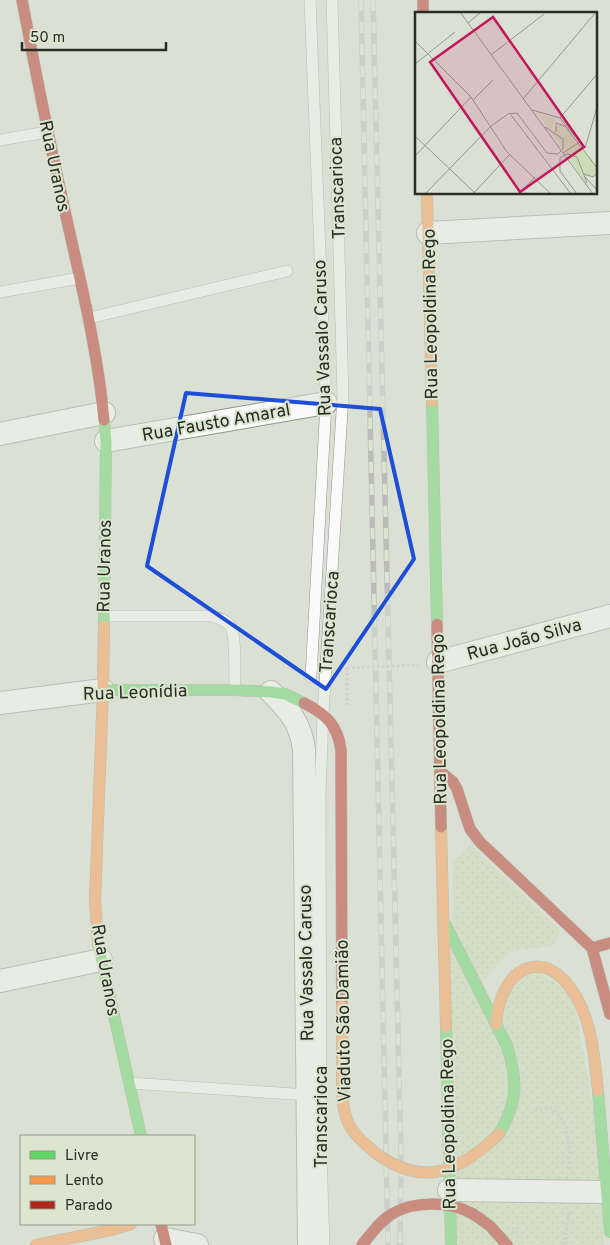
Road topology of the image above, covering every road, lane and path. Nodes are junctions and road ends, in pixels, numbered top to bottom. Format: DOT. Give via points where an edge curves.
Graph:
graph roads {
  1 [pos="22,0"];
  2 [pos="310,0"];
  3 [pos="332,0"];
  4 [pos="47,132"];
  5 [pos="0,140"];
  6 [pos="427,195"];
  7 [pos="610,223"];
  8 [pos="428,233"];
  9 [pos="287,271"];
  10 [pos="80,278"];
  11 [pos="0,292"];
  12 [pos="90,318"];
  13 [pos="326,403"];
  14 [pos="104,413"];
  15 [pos="0,434"];
  16 [pos="106,441"];
  17 [pos="103,616"];
  18 [pos="610,616"];
  19 [pos="428,663"];
  20 [pos="311,677"];
  21 [pos="103,690"];
  22 [pos="235,690"];
  23 [pos="271,692"];
  24 [pos="0,703"];
  25 [pos="347,707"];
  26 [pos="323,714"];
  27 [pos="441,772"];
  28 [pos="443,919"];
  29 [pos="610,943"];
  30 [pos="592,948"];
  31 [pos="101,960"];
  32 [pos="0,981"];
  33 [pos="610,1014"];
  34 [pos="496,1024"];
  35 [pos="129,1083"];
  36 [pos="308,1095"];
  37 [pos="610,1111"];
  38 [pos="530,1115"];
  39 [pos="603,1130"];
  40 [pos="141,1135"];
  41 [pos="569,1139"];
  42 [pos="449,1190"];
  43 [pos="607,1192"];
  44 [pos="128,1225"];
  45 [pos="610,1232"];
  46 [pos="164,1236"];
  47 [pos="36,1245"];
  48 [pos="197,1245"];
  49 [pos="309,1245"];
  50 [pos="324,1245"];
  51 [pos="362,1245"];
  52 [pos="451,1245"];
  53 [pos="507,1245"];
  1 -- 4 [label="main road, Rua Uranos"];
  2 -- 13 [label="lane, Rua Vassalo Caruso"];
  3 -- 26 [label="lane, Transcarioca" via="343,396"];
  4 -- 5 [label="lane"];
  4 -- 10 [label="main road, Rua Uranos"];
  6 -- 8 [label="main road, Rua Leopoldina Rego"];
  7 -- 8 [label="street"];
  8 -- 19 [label="main road, Rua Leopoldina Rego"];
  9 -- 12 [label="lane"];
  10 -- 11 [label="lane"];
  10 -- 12 [label="main road, Rua Uranos"];
  12 -- 14 [label="main road, Rua Uranos"];
  13 -- 16 [label="street, Rua Fausto Amaral"];
  13 -- 20 [label="lane, Rua Vassalo Caruso"];
  14 -- 15 [label="street"];
  14 -- 16 [label="main road, Rua Uranos"];
  16 -- 17 [label="main road, Rua Uranos"];
  17 -- 21 [label="main road, Rua Uranos"];
  17 -- 22 [label="lane" via="212,616 223,620 234,634"];
  18 -- 19 [label="street, Rua João Silva"];
  19 -- 25 [label="path, bridge" via="347,668"];
  19 -- 27 [label="main road, Rua Leopoldina Rego"];
  21 -- 22 [label="main road, Rua Leonídia"];
  21 -- 24 [label="street, Rua Leonídia"];
  21 -- 31 [label="main road, Rua Uranos" via="95,901"];
  22 -- 23 [label="main road, Rua Leonídia"];
  23 -- 26 [label="main road, Viaduto São Damião" via="296,699"];
  23 -- 36 [label="street, Rua Vassalo Caruso" via="295,720 304,749"];
  26 -- 34 [label="main road, Viaduto São Damião, bridge" via="339,736 341,750 342,1097 346,1118 357,1136 391,1164 414,1171 450,1169 483,1149 499,1134 510,1116 515,1099 516,1082 510,1054"];
  26 -- 50 [label="lane, Transcarioca" via="320,1104"];
  27 -- 28 [label="main road, Rua Leopoldina Rego"];
  27 -- 30 [label="main road" via="457,789 470,828 480,842"];
  28 -- 34 [label="main road, Viaduto São Damião"];
  28 -- 42 [label="main road, Rua Leopoldina Rego"];
  29 -- 30 [label="main road"];
  30 -- 33 [label="main road"];
  31 -- 32 [label="street"];
  31 -- 35 [label="main road, Rua Uranos"];
  34 -- 39 [label="main road" via="500,997 509,981 520,971 529,967 547,969 565,981 581,1006 587,1023"];
  35 -- 36 [label="lane"];
  35 -- 40 [label="main road, Rua Uranos"];
  36 -- 49 [label="street, Rua Vassalo Caruso"];
  37 -- 39 [label="main road"];
  38 -- 41 [label="path" via="548,1107 557,1111 562,1116"];
  39 -- 43 [label="main road"];
  42 -- 43 [label="street"];
  42 -- 52 [label="main road, Rua Leopoldina Rego"];
  43 -- 45 [label="main road"];
  44 -- 47 [label="main road"];
  46 -- 48 [label="street"];
  51 -- 53 [label="main road, bridge" via="392,1215 430,1205 452,1206 470,1213 490,1226"];
}
